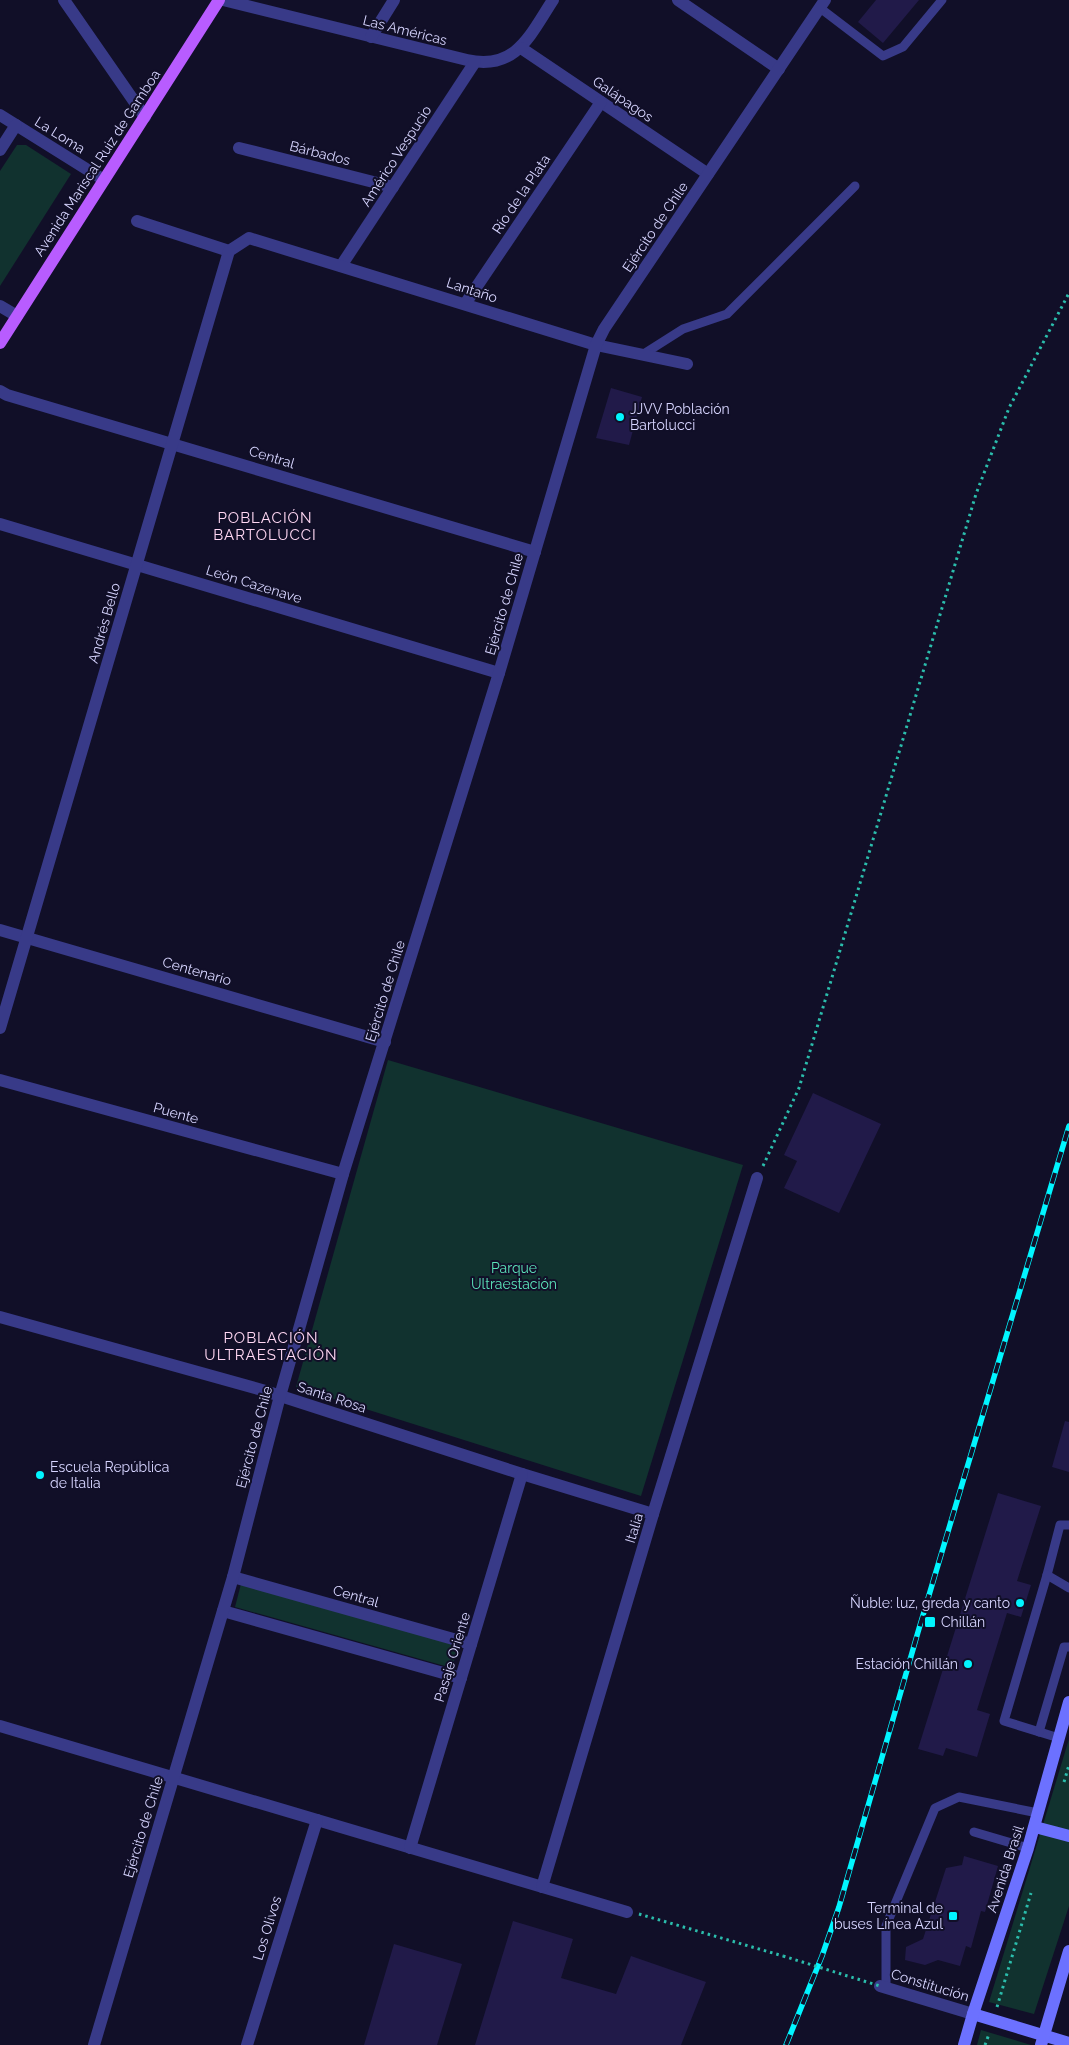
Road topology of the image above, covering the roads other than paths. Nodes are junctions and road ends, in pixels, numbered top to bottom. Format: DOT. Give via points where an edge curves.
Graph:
graph roads {
  1 [pos="64,0"];
  2 [pos="219,0"];
  3 [pos="224,0"];
  4 [pos="394,0"];
  5 [pos="553,0"];
  6 [pos="678,0"];
  7 [pos="942,0"];
  8 [pos="823,4"];
  9 [pos="371,37"];
  10 [pos="521,48"];
  11 [pos="475,62"];
  12 [pos="779,69"];
  13 [pos="602,102"];
  14 [pos="0,115"];
  15 [pos="144,117"];
  16 [pos="16,125"];
  17 [pos="239,148"];
  18 [pos="0,150"];
  19 [pos="708,174"];
  20 [pos="104,180"];
  21 [pos="855,186"];
  22 [pos="393,187"];
  23 [pos="137,221"];
  24 [pos="229,251"];
  25 [pos="341,266"];
  26 [pos="465,304"];
  27 [pos="0,306"];
  28 [pos="17,316"];
  29 [pos="0,343"];
  30 [pos="596,345"];
  31 [pos="642,355"];
  32 [pos="686,364"];
  33 [pos="0,392"];
  34 [pos="172,443"];
  35 [pos="0,524"];
  36 [pos="535,552"];
  37 [pos="136,565"];
  38 [pos="499,673"];
  39 [pos="0,930"];
  40 [pos="27,938"];
  41 [pos="0,1028"];
  42 [pos="385,1042"];
  43 [pos="0,1080"];
  44 [pos="344,1174"];
  45 [pos="757,1178"];
  46 [pos="0,1317"];
  47 [pos="280,1396"];
  48 [pos="522,1474"];
  49 [pos="653,1514"];
  50 [pos="1069,1525"];
  51 [pos="1047,1574"];
  52 [pos="233,1577"];
  53 [pos="1069,1588"];
  54 [pos="223,1611"];
  55 [pos="471,1644"];
  56 [pos="1069,1647"];
  57 [pos="461,1678"];
  58 [pos="1069,1702"];
  59 [pos="0,1726"];
  60 [pos="1039,1732"];
  61 [pos="1059,1738"];
  62 [pos="173,1778"];
  63 [pos="1038,1813"];
  64 [pos="316,1820"];
  65 [pos="1035,1827"];
  66 [pos="974,1832"];
  67 [pos="1069,1836"];
  68 [pos="410,1848"];
  69 [pos="1028,1848"];
  70 [pos="542,1887"];
  71 [pos="627,1912"];
  72 [pos="1069,1951"];
  73 [pos="883,1986"];
  74 [pos="973,2014"];
  75 [pos="1042,2040"];
  76 [pos="1069,2043"];
  77 [pos="94,2045"];
  78 [pos="247,2045"];
  79 [pos="964,2045"];
  1 -- 15 [label="street"];
  2 -- 15 [label="main road, Avenida Mariscal Ruiz de Gamboa"];
  3 -- 9 [label="street, Las Américas"];
  4 -- 9 [label="street"];
  5 -- 10 [label="street, Las Américas"];
  6 -- 12 [label="street"];
  7 -- 8 [label="lane" via="903,48 883,56"];
  8 -- 12 [label="street, Ejército de Chile"];
  9 -- 11 [label="street, Las Américas"];
  10 -- 11 [label="street, Las Américas" via="496,61"];
  10 -- 13 [label="street, Galápagos"];
  11 -- 22 [label="street, Américo Vespucio"];
  12 -- 19 [label="street, Ejército de Chile"];
  13 -- 19 [label="street, Galápagos"];
  13 -- 26 [label="street, Río de la Plata"];
  14 -- 16 [label="street, La Loma"];
  15 -- 20 [label="main road, Avenida Mariscal Ruiz de Gamboa"];
  16 -- 18 [label="street"];
  16 -- 20 [label="street, La Loma"];
  17 -- 22 [label="street, Bárbados"];
  19 -- 30 [label="street, Ejército de Chile"];
  20 -- 28 [label="main road, Avenida Mariscal Ruiz de Gamboa"];
  21 -- 31 [label="lane" via="727,314 683,329"];
  22 -- 25 [label="street, Américo Vespucio"];
  23 -- 24 [label="street"];
  24 -- 25 [label="street, Lantaño" via="249,238"];
  24 -- 34 [label="street, Andrés Bello"];
  25 -- 26 [label="street, Lantaño"];
  26 -- 30 [label="street, Lantaño"];
  27 -- 28 [label="street"];
  28 -- 29 [label="main road, Avenida Mariscal Ruiz de Gamboa"];
  30 -- 31 [label="street, Lantaño"];
  30 -- 36 [label="street, Ejército de Chile"];
  31 -- 32 [label="street, Lantaño"];
  33 -- 34 [label="street, Central"];
  34 -- 36 [label="street, Central"];
  34 -- 37 [label="street, Andrés Bello"];
  35 -- 37 [label="street, León Cazenave"];
  36 -- 38 [label="street, Ejército de Chile"];
  37 -- 38 [label="street, León Cazenave"];
  37 -- 40 [label="street, Andrés Bello"];
  38 -- 42 [label="street, Ejército de Chile"];
  39 -- 40 [label="street, Centenario"];
  40 -- 41 [label="street, Andrés Bello"];
  40 -- 42 [label="street, Centenario"];
  42 -- 44 [label="street, Ejército de Chile"];
  43 -- 44 [label="street, Puente"];
  44 -- 47 [label="street, Ejército de Chile"];
  45 -- 49 [label="street, Italia"];
  46 -- 47 [label="street, Santa Rosa"];
  47 -- 48 [label="street, Santa Rosa"];
  47 -- 52 [label="street, Ejército de Chile"];
  48 -- 49 [label="street, Santa Rosa"];
  48 -- 55 [label="street, Pasaje Oriente"];
  49 -- 70 [label="street, Italia"];
  50 -- 51 [label="lane" via="1060,1525"];
  51 -- 53 [label="lane"];
  51 -- 60 [label="lane" via="1004,1721"];
  52 -- 54 [label="street, Ejército de Chile"];
  52 -- 55 [label="street, Central"];
  54 -- 57 [label="street"];
  54 -- 62 [label="street, Ejército de Chile"];
  55 -- 57 [label="street, Pasaje Oriente"];
  56 -- 60 [label="lane" via="1064,1647"];
  57 -- 68 [label="street, Pasaje Oriente"];
  58 -- 61 [label="main road, Avenida Brasil"];
  59 -- 62 [label="street"];
  60 -- 61 [label="lane"];
  61 -- 63 [label="main road, Avenida Brasil"];
  62 -- 64 [label="street"];
  62 -- 77 [label="street, Ejército de Chile"];
  63 -- 65 [label="main road, Avenida Brasil"];
  63 -- 73 [label="lane" via="959,1797 935,1808 886,1926"];
  64 -- 68 [label="street"];
  64 -- 78 [label="street, Los Olivos"];
  65 -- 67 [label="main road"];
  65 -- 69 [label="main road, Avenida Brasil"];
  66 -- 69 [label="lane"];
  68 -- 70 [label="street"];
  69 -- 74 [label="main road, Avenida Brasil"];
  70 -- 71 [label="street"];
  72 -- 75 [label="main road"];
  73 -- 74 [label="street, Constitución"];
  74 -- 75 [label="main road, Constitución"];
  74 -- 79 [label="main road, Avenida Brasil"];
  75 -- 76 [label="main road, Constitución"];
}
